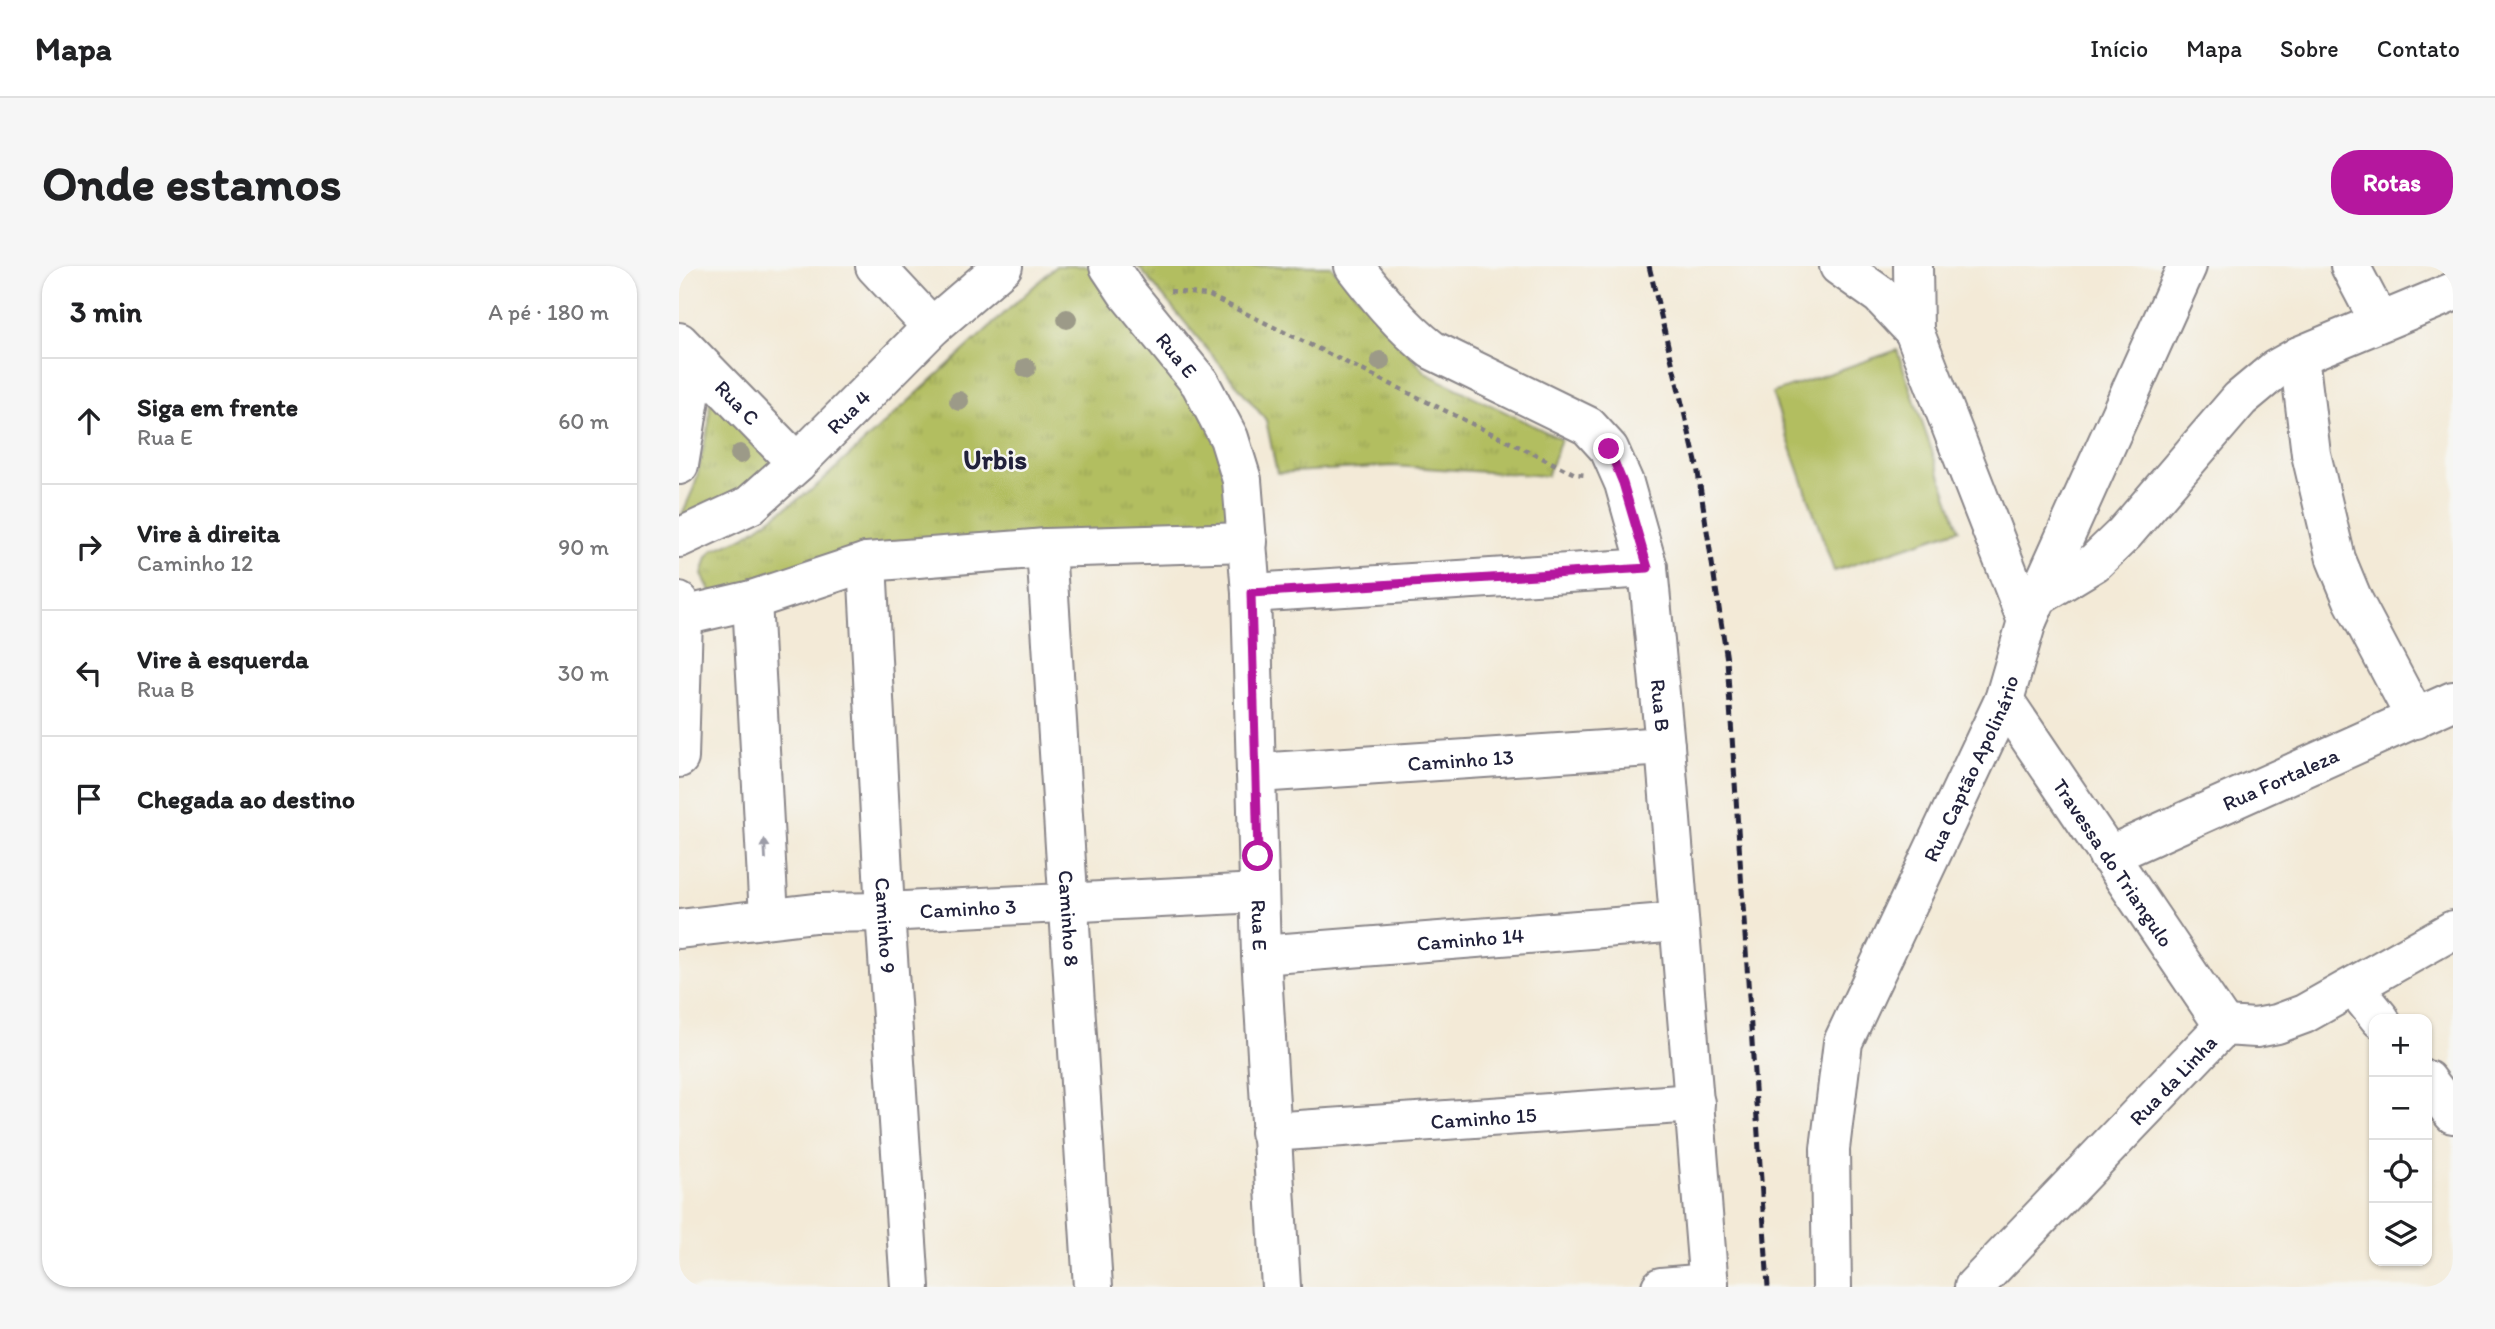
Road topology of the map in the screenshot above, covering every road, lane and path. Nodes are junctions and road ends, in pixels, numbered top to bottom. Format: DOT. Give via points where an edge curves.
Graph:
graph roads {
  1 [pos="876,266"];
  2 [pos="1003,266"];
  3 [pos="1354,266"];
  4 [pos="1839,266"];
  5 [pos="1913,266"];
  6 [pos="2187,266"];
  7 [pos="2350,266"];
  8 [pos="1118,280"];
  9 [pos="2453,292"];
  10 [pos="2379,321"];
  11 [pos="932,327"];
  12 [pos="1914,331"];
  13 [pos="684,347"];
  14 [pos="2299,356"];
  15 [pos="797,463"];
  16 [pos="679,465"];
  17 [pos="1623,483"];
  18 [pos="679,538"];
  19 [pos="1248,542"];
  20 [pos="1046,548"];
  21 [pos="867,562"];
  22 [pos="1648,568"];
  23 [pos="1251,593"];
  24 [pos="752,600"];
  25 [pos="2033,608"];
  26 [pos="681,609"];
  27 [pos="2004,700"];
  28 [pos="2453,701"];
  29 [pos="2416,719"];
  30 [pos="1665,746"];
  31 [pos="679,756"];
  32 [pos="1255,773"];
  33 [pos="2108,856"];
  34 [pos="1259,893"];
  35 [pos="1069,902"];
  36 [pos="885,912"];
  37 [pos="769,917"];
  38 [pos="1679,922"];
  39 [pos="679,929"];
  40 [pos="2453,930"];
  41 [pos="1261,955"];
  42 [pos="2354,987"];
  43 [pos="2376,1014"];
  44 [pos="2224,1026"];
  45 [pos="2432,1087"];
  46 [pos="1695,1103"];
  47 [pos="2453,1114"];
  48 [pos="1270,1132"];
  49 [pos="1709,1285"];
  50 [pos="910,1287"];
  51 [pos="1093,1287"];
  52 [pos="1281,1287"];
  53 [pos="1661,1287"];
  54 [pos="1832,1287"];
  55 [pos="1974,1287"];
  1 -- 11 [label="street"];
  2 -- 11 [label="street, Rua 4"];
  3 -- 17 [label="street, Rua B" via="1389,311 1432,350 1588,426 1609,449"];
  4 -- 12 [label="street" via="1880,295"];
  5 -- 12 [label="street"];
  6 -- 25 [label="street, Rua Captão Apolinário"];
  7 -- 10 [label="street"];
  8 -- 17 [label="path" via="1208,295 1575,474"];
  8 -- 19 [label="street, Rua E" via="1200,383 1229,438 1242,480"];
  9 -- 10 [label="street"];
  10 -- 14 [label="street"];
  11 -- 15 [label="street, Rua 4"];
  12 -- 25 [label="street"];
  13 -- 15 [label="street, Rua C"];
  13 -- 16 [label="street"];
  14 -- 25 [label="street" via="2240,399 2125,534"];
  14 -- 29 [label="street" via="2311,454 2336,559"];
  15 -- 18 [label="street, Rua 4" via="750,505"];
  17 -- 22 [label="street, Rua B"];
  19 -- 20 [label="street"];
  19 -- 23 [label="street, Rua E"];
  20 -- 21 [label="street"];
  20 -- 35 [label="street, Caminho 8"];
  21 -- 24 [label="street"];
  21 -- 36 [label="street, Caminho 9"];
  22 -- 23 [label="street"];
  22 -- 30 [label="street, Rua B"];
  23 -- 32 [label="street, Rua E"];
  24 -- 26 [label="street"];
  37 -- 24 [label="street, one-way"];
  25 -- 27 [label="street, Rua Captão Apolinário"];
  26 -- 31 [label="street"];
  27 -- 33 [label="street, Travessa do Triangulo"];
  27 -- 54 [label="street, Rua Captão Apolinário" via="1843,1042 1830,1149"];
  28 -- 29 [label="street, Rua Fortaleza"];
  29 -- 33 [label="street, Rua Fortaleza"];
  30 -- 32 [label="street, Caminho 13"];
  30 -- 38 [label="street, Rua B"];
  32 -- 34 [label="street, Rua E"];
  33 -- 44 [label="street, Travessa do Triangulo"];
  34 -- 35 [label="street, Caminho 3"];
  34 -- 41 [label="street, Rua E"];
  35 -- 36 [label="street, Caminho 3"];
  35 -- 51 [label="street, Caminho 8"];
  36 -- 37 [label="street, Caminho 3"];
  36 -- 50 [label="street, Caminho 9"];
  37 -- 39 [label="street, Caminho 3"];
  38 -- 41 [label="street, Caminho 14"];
  38 -- 46 [label="street, Rua B"];
  40 -- 42 [label="street, Rua da Linha"];
  41 -- 48 [label="street, Rua E"];
  42 -- 43 [label="street"];
  42 -- 44 [label="street, Rua da Linha" via="2277,1024"];
  44 -- 55 [label="street, Rua da Linha"];
  45 -- 47 [label="street"];
  46 -- 48 [label="street, Caminho 15"];
  46 -- 49 [label="street, Rua B"];
  48 -- 52 [label="street, Rua E"];
  49 -- 53 [label="street"];
}
